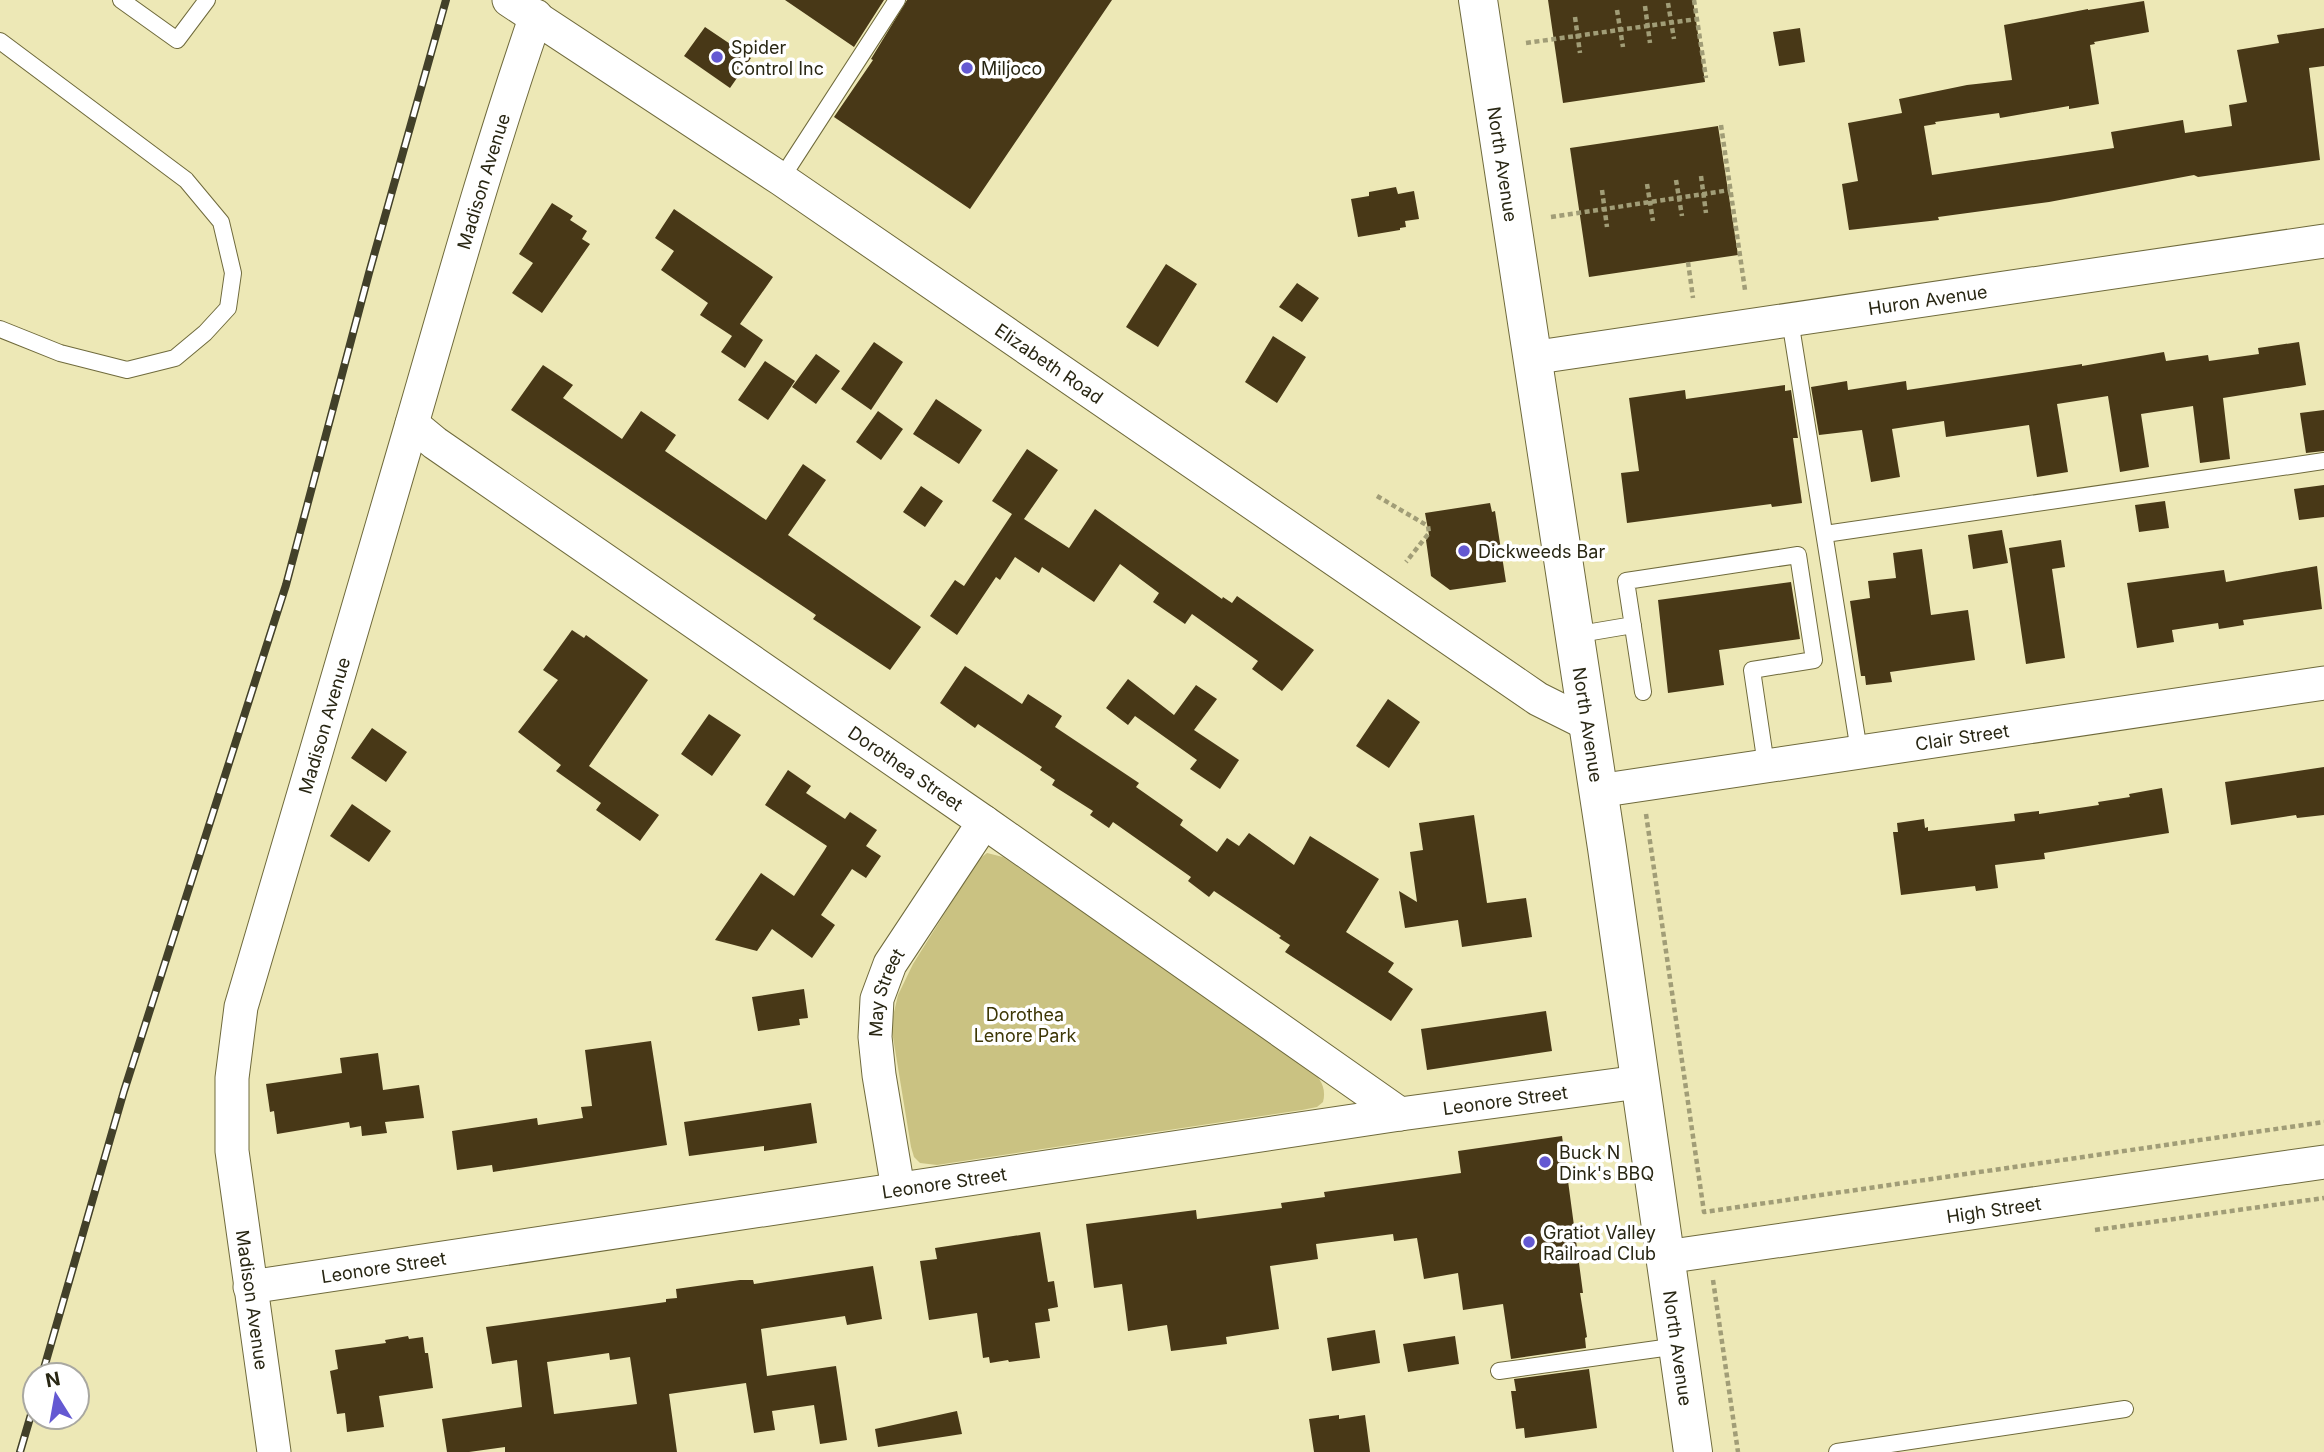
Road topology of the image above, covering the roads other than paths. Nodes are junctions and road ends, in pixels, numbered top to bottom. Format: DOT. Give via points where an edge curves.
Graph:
graph roads {
  1 [pos="121,0"];
  2 [pos="207,0"];
  3 [pos="897,0"];
  4 [pos="1478,0"];
  5 [pos="523,8"];
  6 [pos="0,41"];
  7 [pos="782,179"];
  8 [pos="2324,242"];
  9 [pos="1790,320"];
  10 [pos="0,329"];
  11 [pos="1531,358"];
  12 [pos="412,424"];
  13 [pos="2324,461"];
  14 [pos="1825,534"];
  15 [pos="1633,625"];
  16 [pos="1574,635"];
  17 [pos="2324,683"];
  18 [pos="1643,692"];
  19 [pos="1588,724"];
  20 [pos="1859,751"];
  21 [pos="1766,765"];
  22 [pos="1598,791"];
  23 [pos="984,822"];
  24 [pos="1639,1082"];
  25 [pos="1400,1114"];
  26 [pos="2324,1161"];
  27 [pos="898,1189"];
  28 [pos="1665,1257"];
  29 [pos="250,1287"];
  30 [pos="1678,1346"];
  31 [pos="1499,1371"];
  32 [pos="2126,1409"];
  33 [pos="1957,1444"];
  34 [pos="274,1452"];
  35 [pos="1693,1452"];
  36 [pos="1837,1452"];
  1 -- 2 [label="lane" via="177,40"];
  3 -- 7 [label="lane"];
  4 -- 11 [label="main road, North Avenue"];
  5 -- 7 [label="street, Elizabeth Road"];
  5 -- 12 [label="street, Madison Avenue" via="506,104"];
  6 -- 10 [label="lane" via="186,180 221,222 233,273 228,308 205,333 175,358 127,370 60,353"];
  7 -- 19 [label="street, Elizabeth Road" via="1538,699"];
  8 -- 9 [label="street, Huron Avenue"];
  9 -- 11 [label="street, Huron Avenue"];
  9 -- 14 [label="lane"];
  11 -- 16 [label="main road, North Avenue"];
  12 -- 23 [label="street, Dorothea Street"];
  12 -- 29 [label="street, Madison Avenue" via="241,1007 230,1114"];
  13 -- 14 [label="lane"];
  14 -- 20 [label="lane"];
  15 -- 16 [label="lane"];
  15 -- 18 [label="lane"];
  15 -- 21 [label="lane" via="1626,581 1798,555 1814,660 1752,670"];
  16 -- 19 [label="main road, North Avenue"];
  17 -- 20 [label="street, Clair Street"];
  19 -- 22 [label="main road, North Avenue"];
  20 -- 21 [label="street, Clair Street"];
  21 -- 22 [label="street, Clair Street"];
  22 -- 24 [label="main road, North Avenue"];
  23 -- 25 [label="street, Dorothea Street"];
  23 -- 27 [label="street, May Street" via="890,964 877,999 879,1075"];
  24 -- 25 [label="street, Leonore Street"];
  24 -- 28 [label="main road, North Avenue"];
  25 -- 27 [label="street, Leonore Street"];
  26 -- 28 [label="street, High Street"];
  27 -- 29 [label="street, Leonore Street"];
  28 -- 30 [label="main road, North Avenue"];
  29 -- 34 [label="street, Madison Avenue"];
  30 -- 31 [label="lane"];
  30 -- 35 [label="main road, North Avenue"];
  32 -- 33 [label="lane"];
  33 -- 36 [label="lane"];
}
